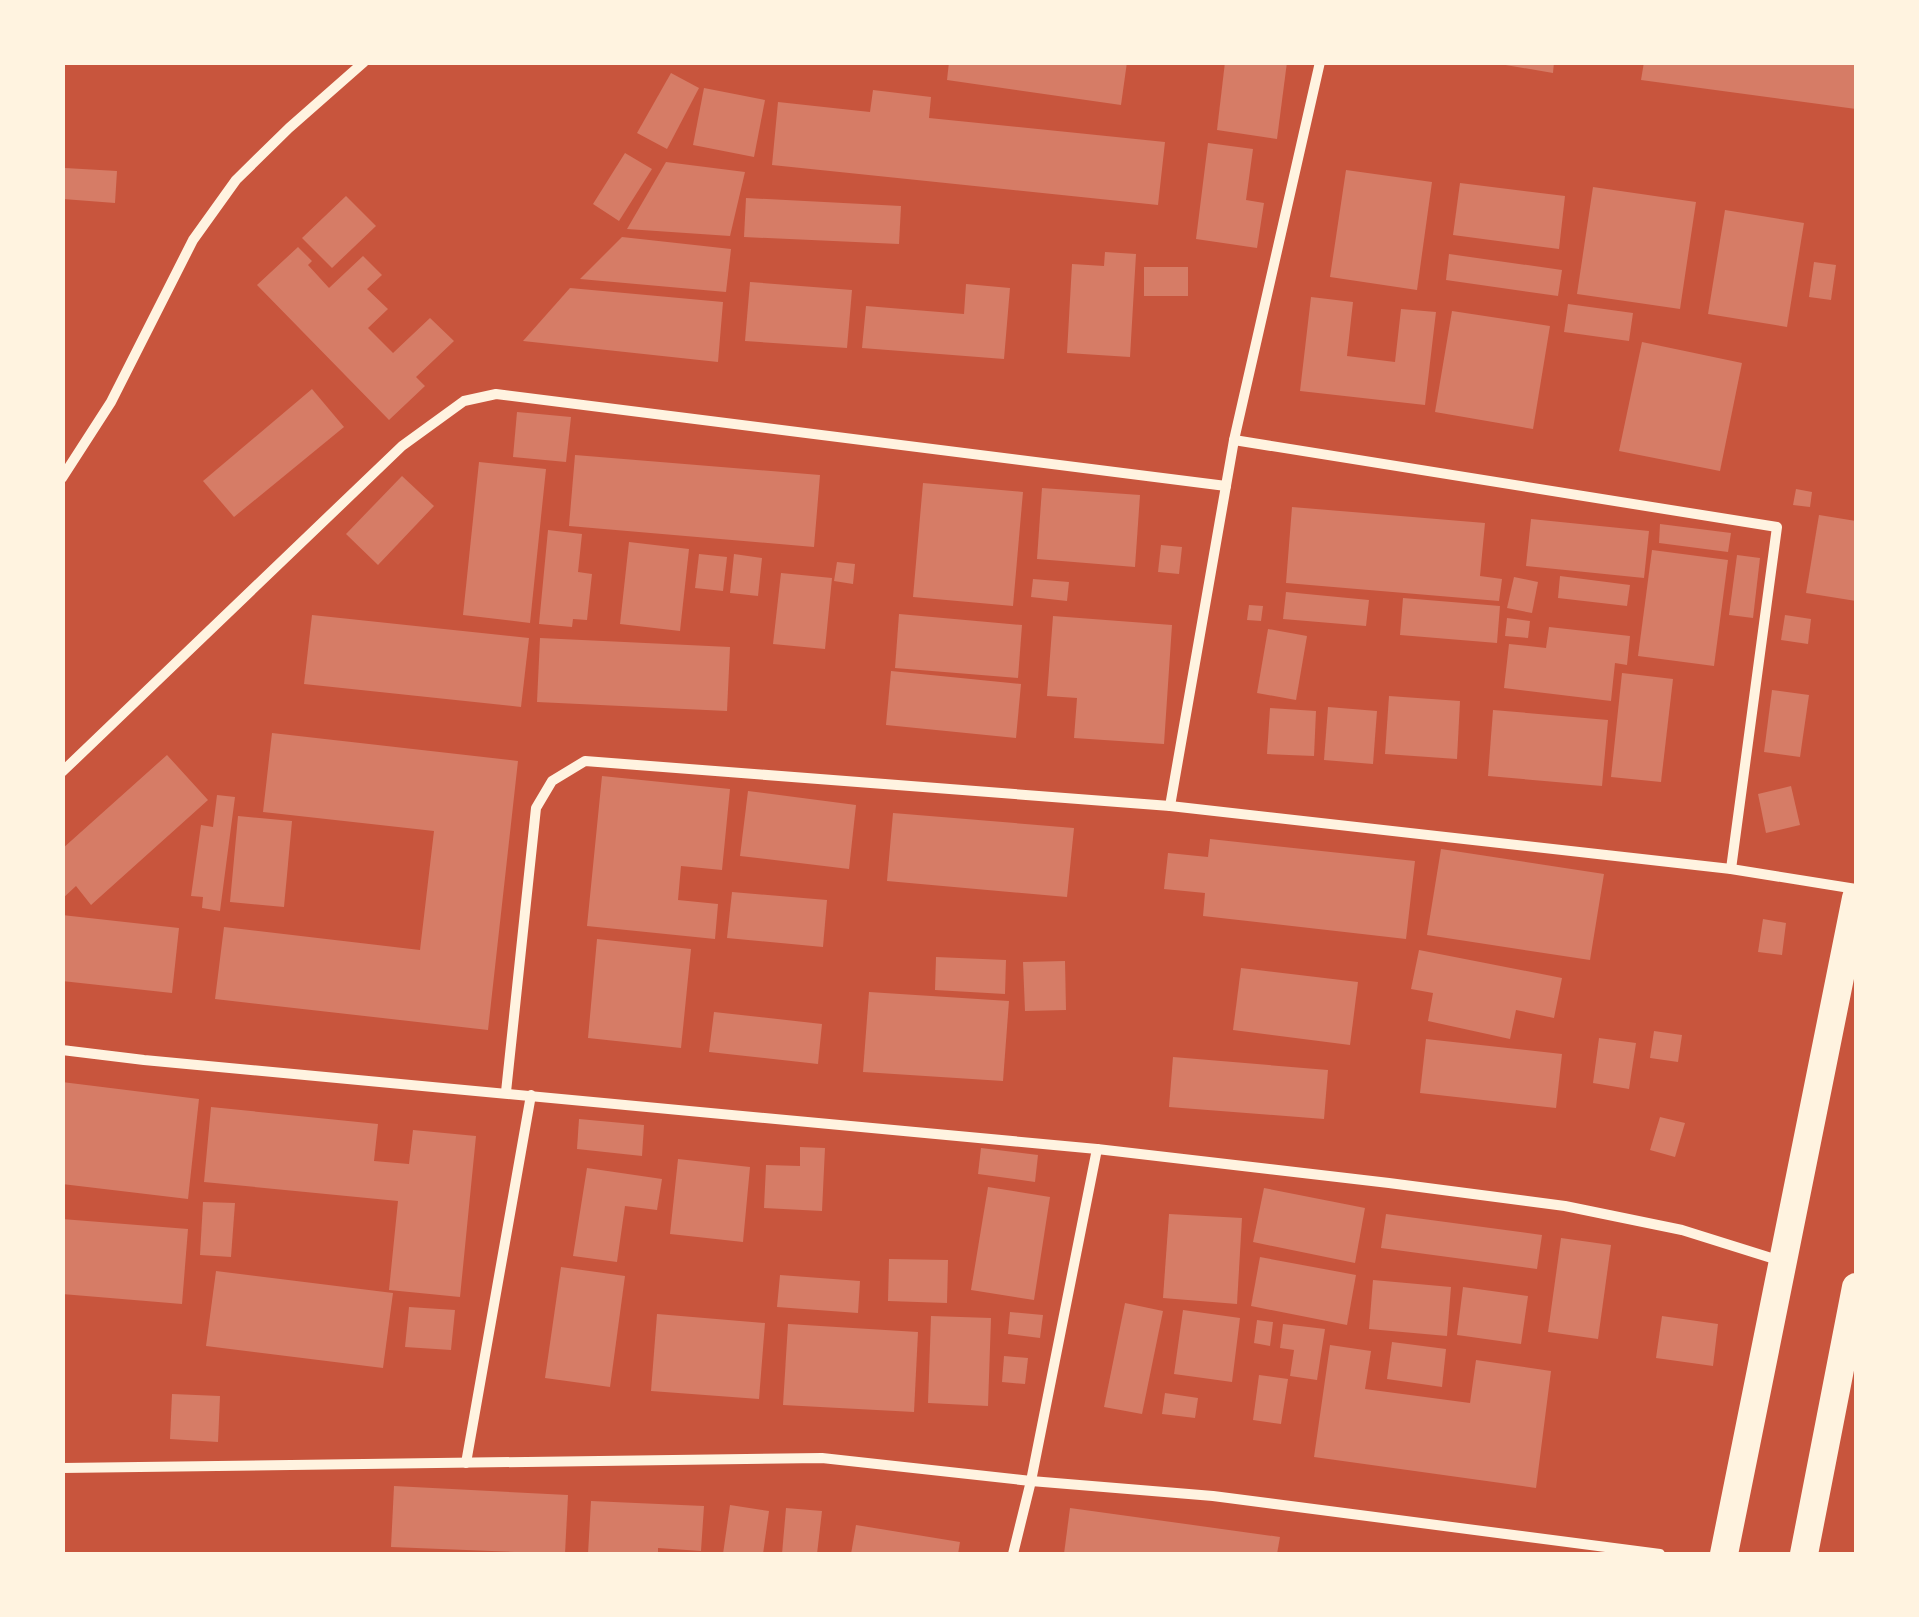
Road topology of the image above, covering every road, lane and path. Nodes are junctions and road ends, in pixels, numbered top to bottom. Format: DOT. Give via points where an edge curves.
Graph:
graph roads {
  1 [pos="364,62"];
  2 [pos="1320,62"];
  3 [pos="1234,440"];
  4 [pos="62,478"];
  5 [pos="1226,486"];
  6 [pos="62,772"];
  7 [pos="1170,806"];
  8 [pos="1730,869"];
  9 [pos="1856,889"];
  10 [pos="1856,898"];
  11 [pos="62,1050"];
  12 [pos="506,1092"];
  13 [pos="531,1095"];
  14 [pos="1097,1149"];
  15 [pos="1783,1262"];
  16 [pos="1856,1286"];
  17 [pos="466,1463"];
  18 [pos="62,1468"];
  19 [pos="1031,1481"];
  20 [pos="1013,1554"];
  21 [pos="1660,1554"];
  22 [pos="1724,1554"];
  23 [pos="1804,1554"];
  1 -- 4 [label="street" via="236,180 193,240 112,402"];
  2 -- 3 [label="street"];
  3 -- 5 [label="street"];
  3 -- 8 [label="street" via="1777,526"];
  5 -- 6 [label="street" via="496,394 464,401 402,446"];
  5 -- 7 [label="street"];
  7 -- 8 [label="street"];
  7 -- 12 [label="street" via="585,761 552,780 536,808"];
  8 -- 9 [label="street"];
  10 -- 15 [label="highway"];
  11 -- 12 [label="street"];
  12 -- 13 [label="street"];
  13 -- 14 [label="street"];
  13 -- 17 [label="street"];
  14 -- 15 [label="street" via="1565,1206 1682,1230"];
  14 -- 19 [label="street"];
  15 -- 22 [label="highway"];
  16 -- 23 [label="highway"];
  17 -- 18 [label="street"];
  17 -- 19 [label="street" via="822,1458"];
  19 -- 20 [label="street"];
  19 -- 21 [label="street" via="1213,1496"];
}
